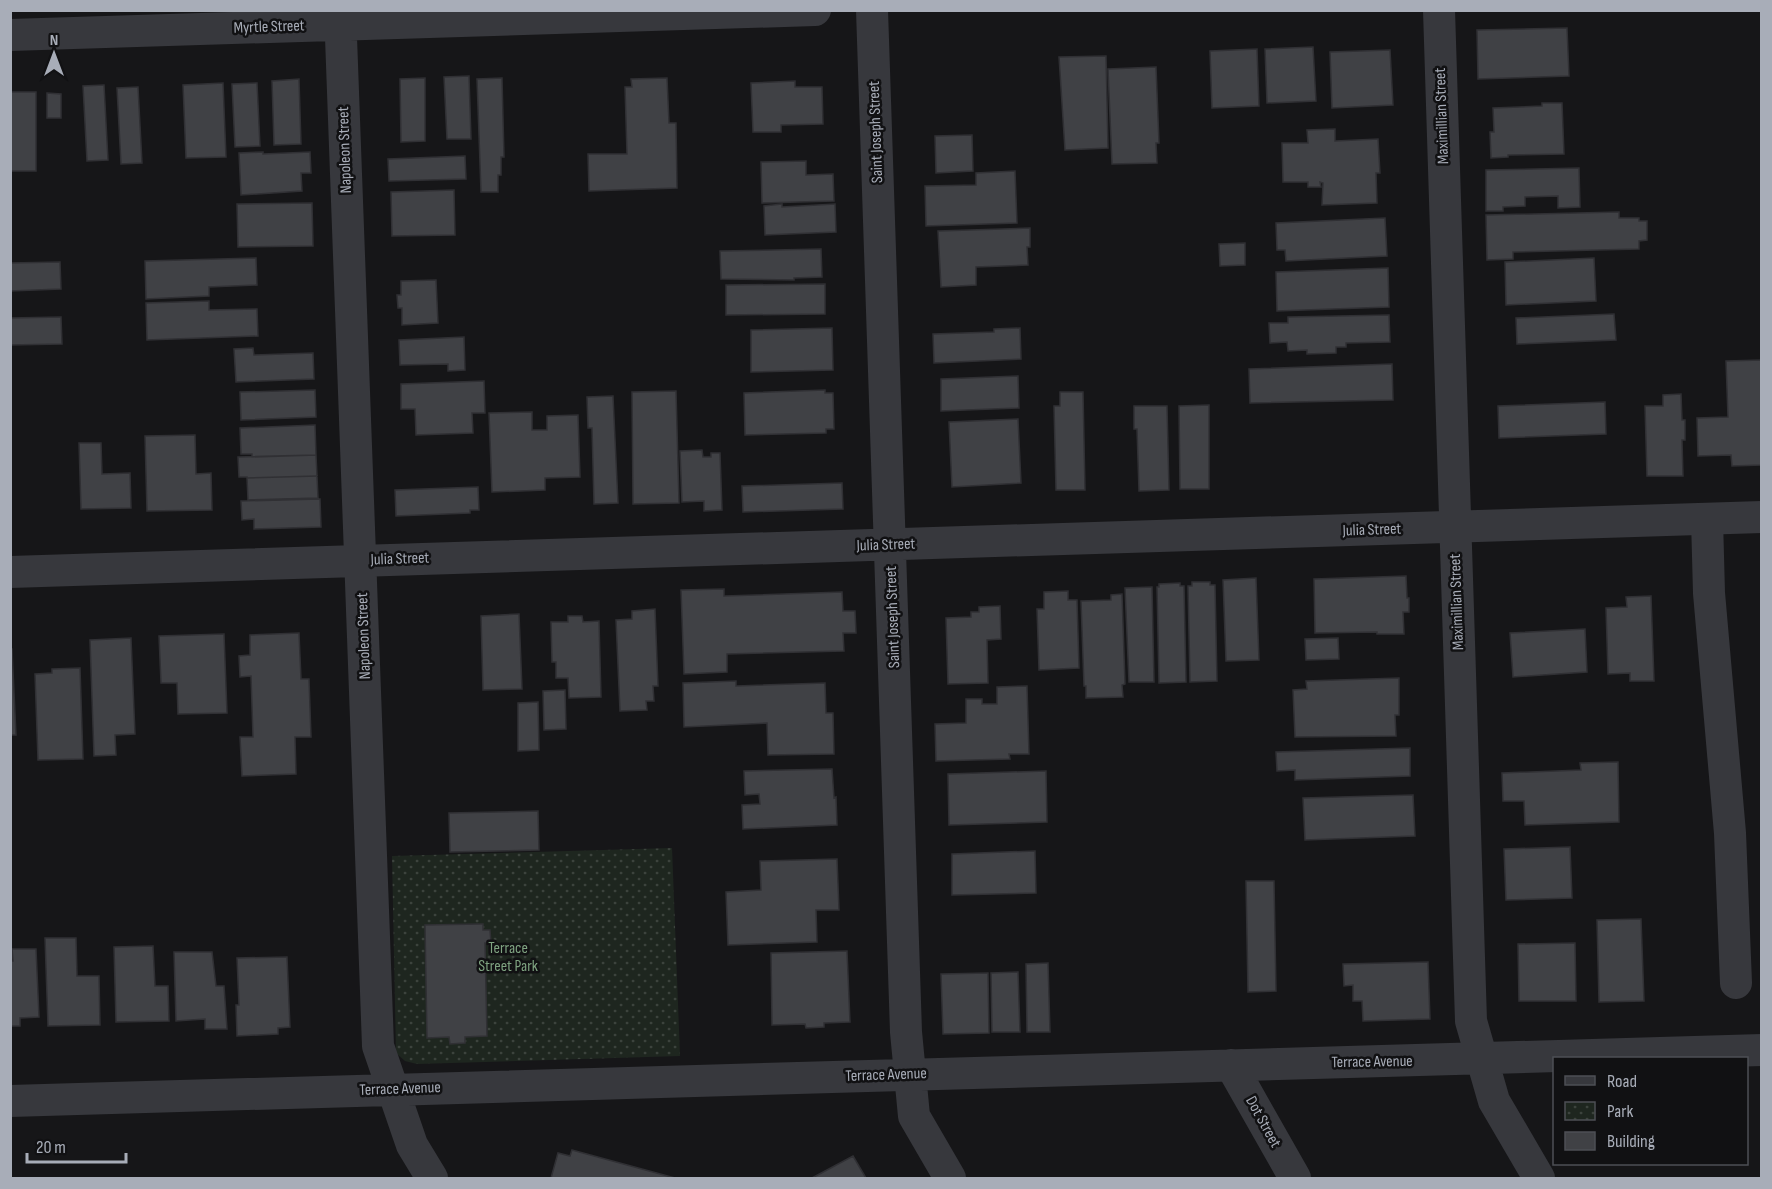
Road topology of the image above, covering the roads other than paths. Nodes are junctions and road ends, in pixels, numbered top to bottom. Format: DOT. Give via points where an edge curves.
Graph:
graph roads {
  1 [pos="815,10"];
  2 [pos="872,10"];
  3 [pos="1439,10"];
  4 [pos="340,17"];
  5 [pos="10,35"];
  6 [pos="1761,517"];
  7 [pos="1707,519"];
  8 [pos="1454,528"];
  9 [pos="891,544"];
  10 [pos="361,560"];
  11 [pos="10,572"];
  12 [pos="1736,983"];
  13 [pos="1761,1050"];
  14 [pos="1482,1059"];
  15 [pos="1231,1065"];
  16 [pos="909,1074"];
  17 [pos="392,1089"];
  18 [pos="10,1101"];
  19 [pos="432,1179"];
  20 [pos="950,1179"];
  21 [pos="1295,1179"];
  22 [pos="1539,1179"];
  1 -- 4 [label="street, Myrtle Street"];
  2 -- 9 [label="street, Saint Joseph Street"];
  3 -- 8 [label="street, Maximillian Street"];
  4 -- 5 [label="street, Myrtle Street"];
  4 -- 10 [label="street, Napoleon Street"];
  6 -- 7 [label="street, Julia Street"];
  7 -- 8 [label="street, Julia Street"];
  7 -- 12 [label="street" via="1709,593 1730,833"];
  8 -- 9 [label="street, Julia Street"];
  8 -- 14 [label="street, Maximillian Street" via="1470,1021"];
  9 -- 10 [label="street, Julia Street"];
  9 -- 16 [label="street, Saint Joseph Street"];
  10 -- 11 [label="street, Julia Street"];
  10 -- 17 [label="street, Napoleon Street" via="378,1046"];
  13 -- 14 [label="street, Terrace Avenue"];
  14 -- 15 [label="street, Terrace Avenue"];
  14 -- 22 [label="street, Maximillian Street" via="1494,1101"];
  15 -- 16 [label="street, Terrace Avenue"];
  15 -- 21 [label="street, Dot Street"];
  16 -- 17 [label="street, Terrace Avenue"];
  16 -- 20 [label="street, Saint Joseph Street" via="914,1116"];
  17 -- 18 [label="street, Terrace Avenue"];
  17 -- 19 [label="street, Napoleon Street" via="412,1144"];
}
